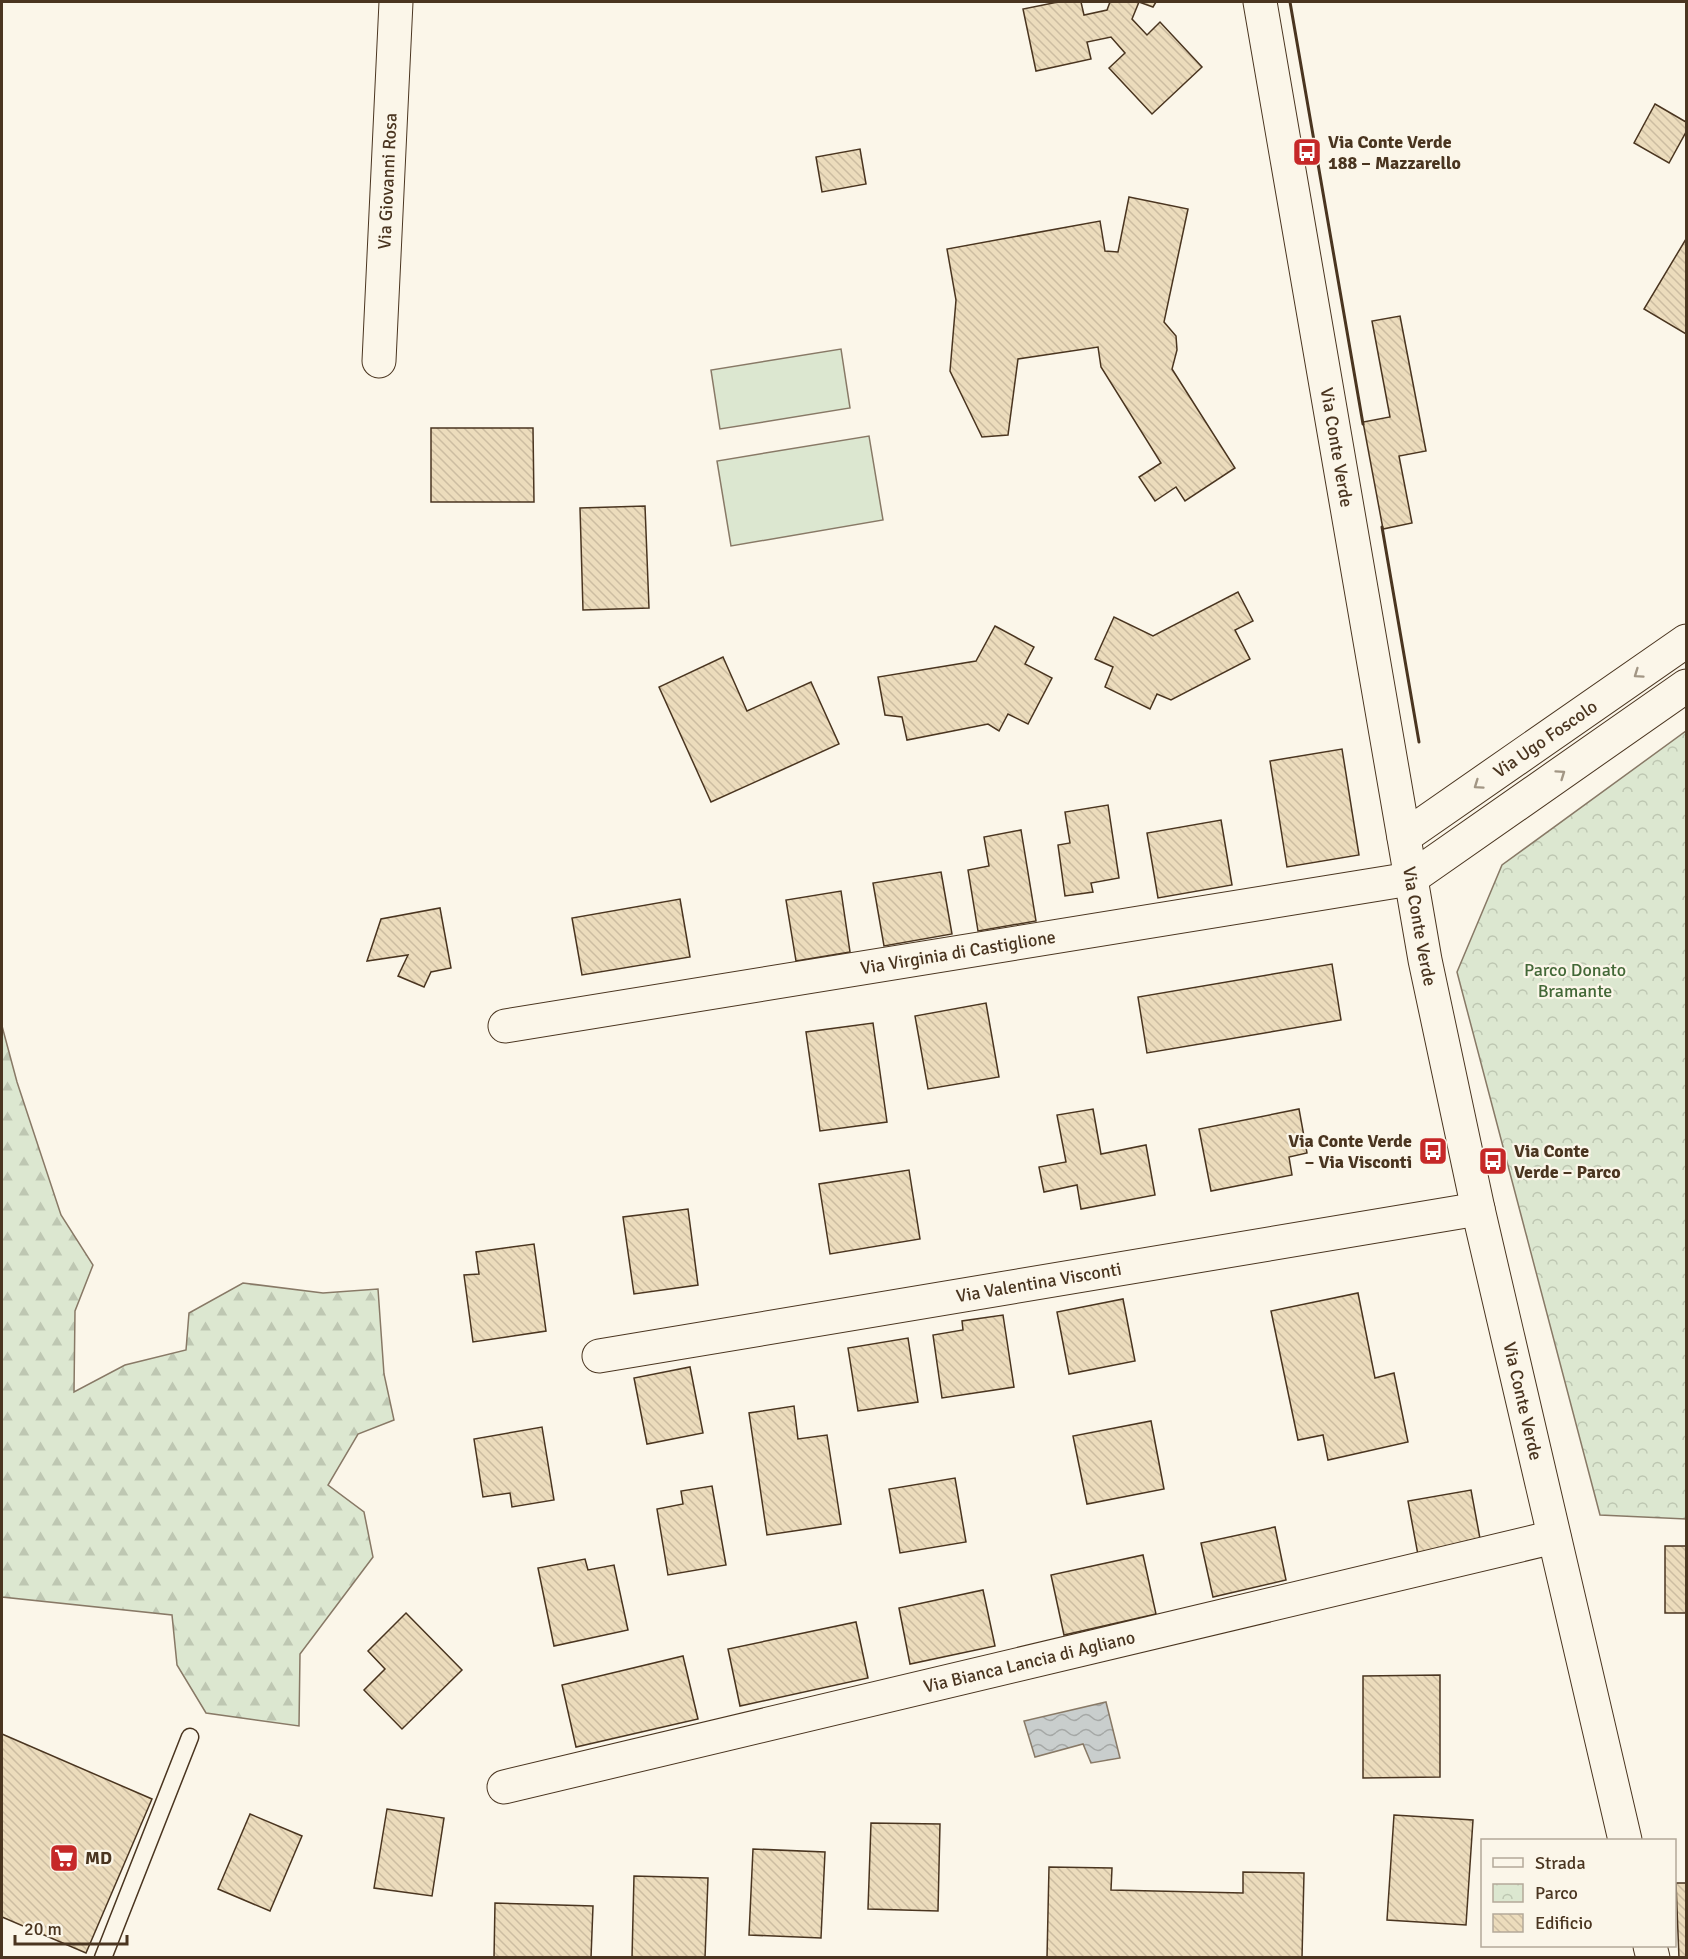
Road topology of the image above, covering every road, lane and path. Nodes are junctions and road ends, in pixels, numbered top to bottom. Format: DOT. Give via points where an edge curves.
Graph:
graph roads {
  1 [pos="396,2"];
  2 [pos="1260,2"];
  3 [pos="379,361"];
  4 [pos="1686,640"];
  5 [pos="1686,686"];
  6 [pos="1404,837"];
  7 [pos="1410,879"];
  8 [pos="505,1026"];
  9 [pos="1478,1209"];
  10 [pos="599,1356"];
  11 [pos="1554,1537"];
  12 [pos="190,1737"];
  13 [pos="504,1787"];
  14 [pos="1625,1839"];
  15 [pos="103,1958"];
  1 -- 3 [label="street, Via Giovanni Rosa"];
  2 -- 6 [label="street, Via Conte Verde"];
  4 -- 6 [label="street, Via Ugo Foscolo, one-way"];
  7 -- 5 [label="street, Via Ugo Foscolo, one-way"];
  6 -- 7 [label="street, Via Conte Verde"];
  7 -- 8 [label="street, Via Virginia di Castiglione"];
  7 -- 9 [label="street, Via Conte Verde"];
  9 -- 10 [label="street, Via Valentina Visconti"];
  9 -- 11 [label="street, Via Conte Verde"];
  11 -- 13 [label="street, Via Bianca Lancia di Agliano"];
  11 -- 14 [label="street, Via Conte Verde"];
  12 -- 15 [label="lane"];
}
